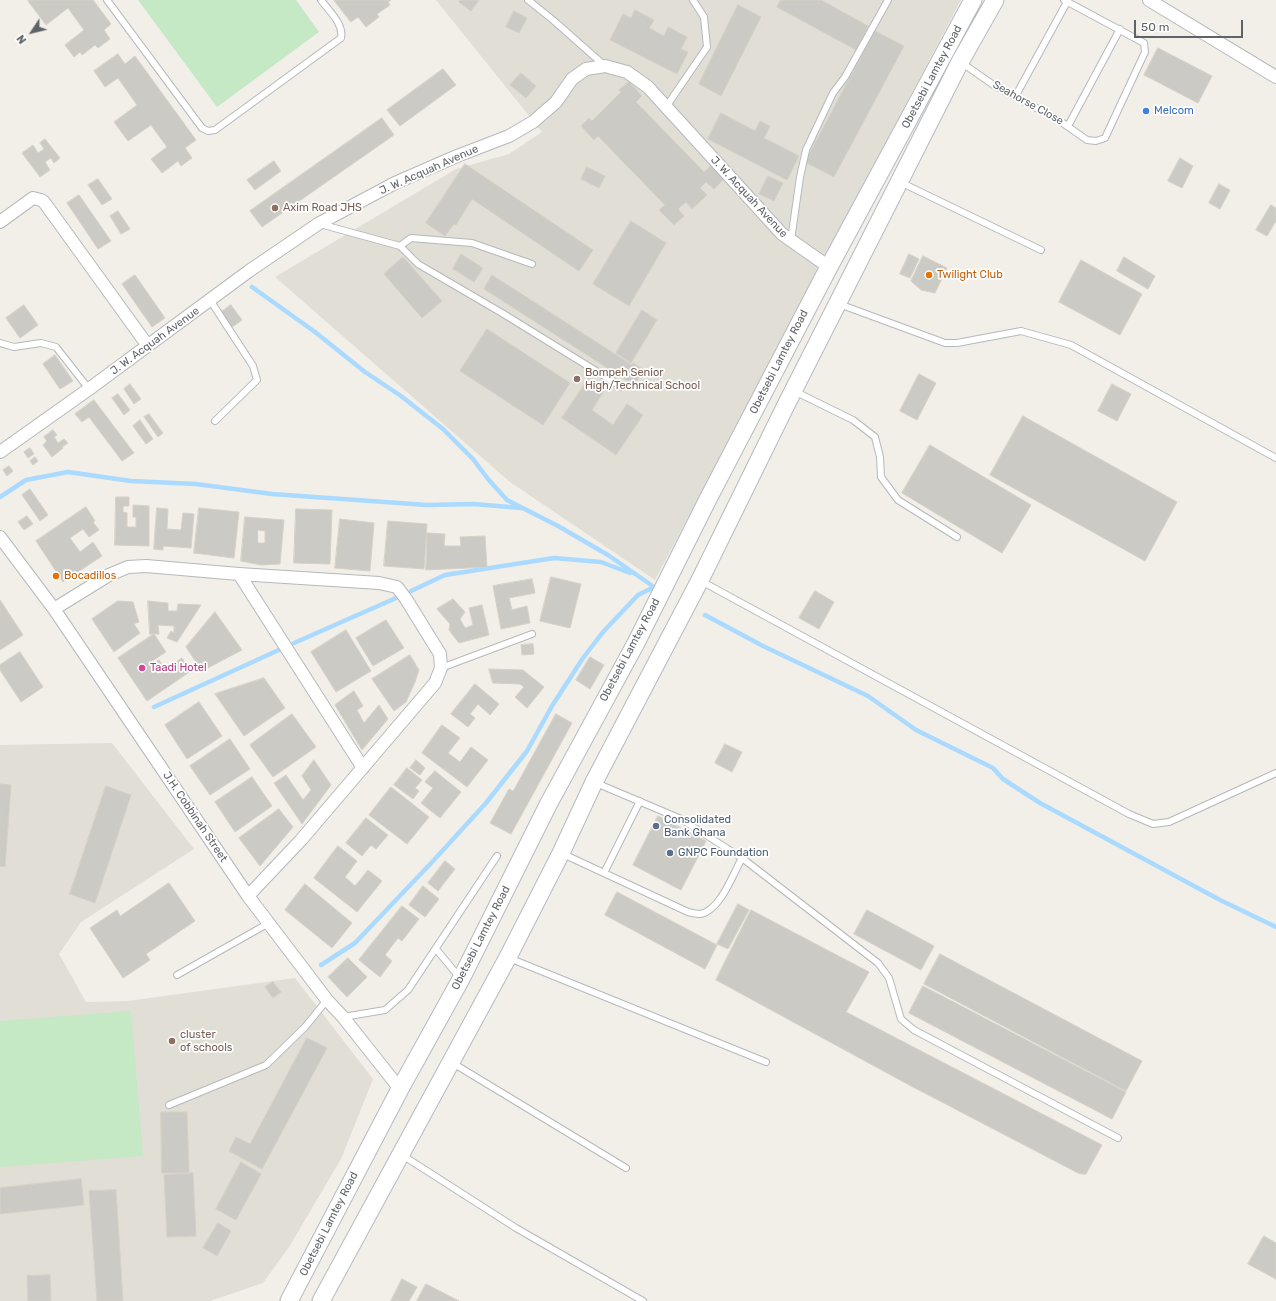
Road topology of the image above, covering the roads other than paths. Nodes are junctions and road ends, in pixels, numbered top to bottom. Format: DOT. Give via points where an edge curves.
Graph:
graph roads {
  1 [pos="107,0"];
  2 [pos="321,0"];
  3 [pos="528,0"];
  4 [pos="693,0"];
  5 [pos="888,0"];
  6 [pos="973,0"];
  7 [pos="995,0"];
  8 [pos="1149,0"];
  9 [pos="1066,1"];
  10 [pos="1120,29"];
  11 [pos="960,62"];
  12 [pos="605,66"];
  13 [pos="1276,77"];
  14 [pos="1015,97"];
  15 [pos="666,107"];
  16 [pos="1068,126"];
  17 [pos="900,182"];
  18 [pos="0,222"];
  19 [pos="318,224"];
  20 [pos="791,240"];
  21 [pos="400,246"];
  22 [pos="1041,250"];
  23 [pos="532,264"];
  24 [pos="828,267"];
  25 [pos="210,300"];
  26 [pos="838,304"];
  27 [pos="0,343"];
  28 [pos="148,346"];
  29 [pos="622,387"];
  30 [pos="89,389"];
  31 [pos="793,391"];
  32 [pos="215,421"];
  33 [pos="0,452"];
  34 [pos="1276,458"];
  35 [pos="0,536"];
  36 [pos="957,537"];
  37 [pos="239,574"];
  38 [pos="700,580"];
  39 [pos="54,609"];
  40 [pos="532,634"];
  41 [pos="441,668"];
  42 [pos="362,768"];
  43 [pos="1276,773"];
  44 [pos="594,782"];
  45 [pos="640,801"];
  46 [pos="561,853"];
  47 [pos="497,856"];
  48 [pos="742,858"];
  49 [pos="604,873"];
  50 [pos="248,896"];
  51 [pos="269,923"];
  52 [pos="436,949"];
  53 [pos="508,957"];
  54 [pos="177,975"];
  55 [pos="461,979"];
  56 [pos="327,1000"];
  57 [pos="343,1017"];
  58 [pos="450,1062"];
  59 [pos="766,1062"];
  60 [pos="400,1089"];
  61 [pos="169,1105"];
  62 [pos="1118,1138"];
  63 [pos="400,1154"];
  64 [pos="626,1168"];
  65 [pos="289,1301"];
  66 [pos="321,1301"];
  67 [pos="643,1301"];
  1 -- 2 [label="lane" via="202,128 208,131 215,130 340,38 340,25"];
  3 -- 12 [label="lane"];
  4 -- 15 [label="lane" via="704,17 707,47"];
  5 -- 20 [label="lane" via="833,93 806,150"];
  6 -- 24 [label="main road, Obetsebi Lamtey Road"];
  7 -- 11 [label="main road, Obetsebi Lamtey Road"];
  8 -- 13 [label="street"];
  9 -- 10 [label="lane"];
  9 -- 14 [label="lane"];
  10 -- 16 [label="lane"];
  10 -- 16 [label="lane, Seahorse Close" via="1144,43 1145,52 1105,138 1087,140"];
  11 -- 14 [label="lane, Seahorse Close"];
  11 -- 17 [label="main road, Obetsebi Lamtey Road"];
  12 -- 15 [label="street, J. W. Acquah Avenue" via="628,72 648,87"];
  12 -- 19 [label="street, J. W. Acquah Avenue" via="586,69 572,79 556,102 533,122 509,136 395,183"];
  14 -- 16 [label="lane, Seahorse Close"];
  15 -- 20 [label="street, J. W. Acquah Avenue" via="774,226"];
  17 -- 22 [label="lane"];
  17 -- 26 [label="main road, Obetsebi Lamtey Road"];
  18 -- 28 [label="street" via="33,198 44,202"];
  19 -- 21 [label="lane"];
  19 -- 25 [label="street, J. W. Acquah Avenue"];
  20 -- 24 [label="street, J. W. Acquah Avenue"];
  21 -- 23 [label="lane" via="411,238 472,243"];
  21 -- 29 [label="lane" via="418,264"];
  24 -- 55 [label="main road, Obetsebi Lamtey Road" via="636,643 548,803"];
  25 -- 28 [label="street, J. W. Acquah Avenue"];
  25 -- 32 [label="lane" via="253,366 257,380"];
  26 -- 31 [label="main road, Obetsebi Lamtey Road"];
  26 -- 34 [label="lane" via="945,343 1021,331 1071,345"];
  27 -- 30 [label="lane" via="14,347 41,343 56,347"];
  28 -- 30 [label="street, J. W. Acquah Avenue"];
  30 -- 33 [label="street, J. W. Acquah Avenue"];
  31 -- 36 [label="lane" via="853,420 875,436 881,477 898,500"];
  31 -- 38 [label="main road, Obetsebi Lamtey Road"];
  35 -- 39 [label="street, J.H. Cobbinah Street"];
  37 -- 39 [label="street" via="146,566 128,567 108,575"];
  37 -- 41 [label="street" via="379,583 397,587 440,654"];
  37 -- 42 [label="street"];
  38 -- 43 [label="lane" via="1129,814 1152,824 1169,822"];
  38 -- 44 [label="main road, Obetsebi Lamtey Road"];
  39 -- 50 [label="street, J.H. Cobbinah Street"];
  40 -- 41 [label="lane"];
  41 -- 42 [label="street" via="435,683"];
  42 -- 50 [label="street" via="301,840"];
  44 -- 45 [label="lane"];
  44 -- 46 [label="main road, Obetsebi Lamtey Road"];
  45 -- 48 [label="lane" via="681,819"];
  45 -- 49 [label="lane"];
  46 -- 49 [label="lane"];
  46 -- 53 [label="main road, Obetsebi Lamtey Road"];
  47 -- 52 [label="lane"];
  48 -- 49 [label="lane" via="720,899 712,908 700,914 688,912"];
  48 -- 62 [label="lane" via="878,963 889,978 901,1018 914,1030"];
  50 -- 51 [label="street, J.H. Cobbinah Street"];
  51 -- 54 [label="lane"];
  51 -- 56 [label="street, J.H. Cobbinah Street"];
  52 -- 55 [label="lane"];
  52 -- 57 [label="lane" via="408,990 385,1010"];
  53 -- 58 [label="main road, Obetsebi Lamtey Road"];
  53 -- 59 [label="lane"];
  55 -- 60 [label="main road, Obetsebi Lamtey Road"];
  56 -- 57 [label="street, J.H. Cobbinah Street"];
  56 -- 61 [label="lane" via="305,1027 266,1065"];
  57 -- 60 [label="street, J.H. Cobbinah Street"];
  58 -- 63 [label="main road, Obetsebi Lamtey Road"];
  58 -- 64 [label="lane"];
  60 -- 65 [label="main road, Obetsebi Lamtey Road"];
  63 -- 66 [label="main road, Obetsebi Lamtey Road"];
  63 -- 67 [label="lane" via="516,1228"];
}
